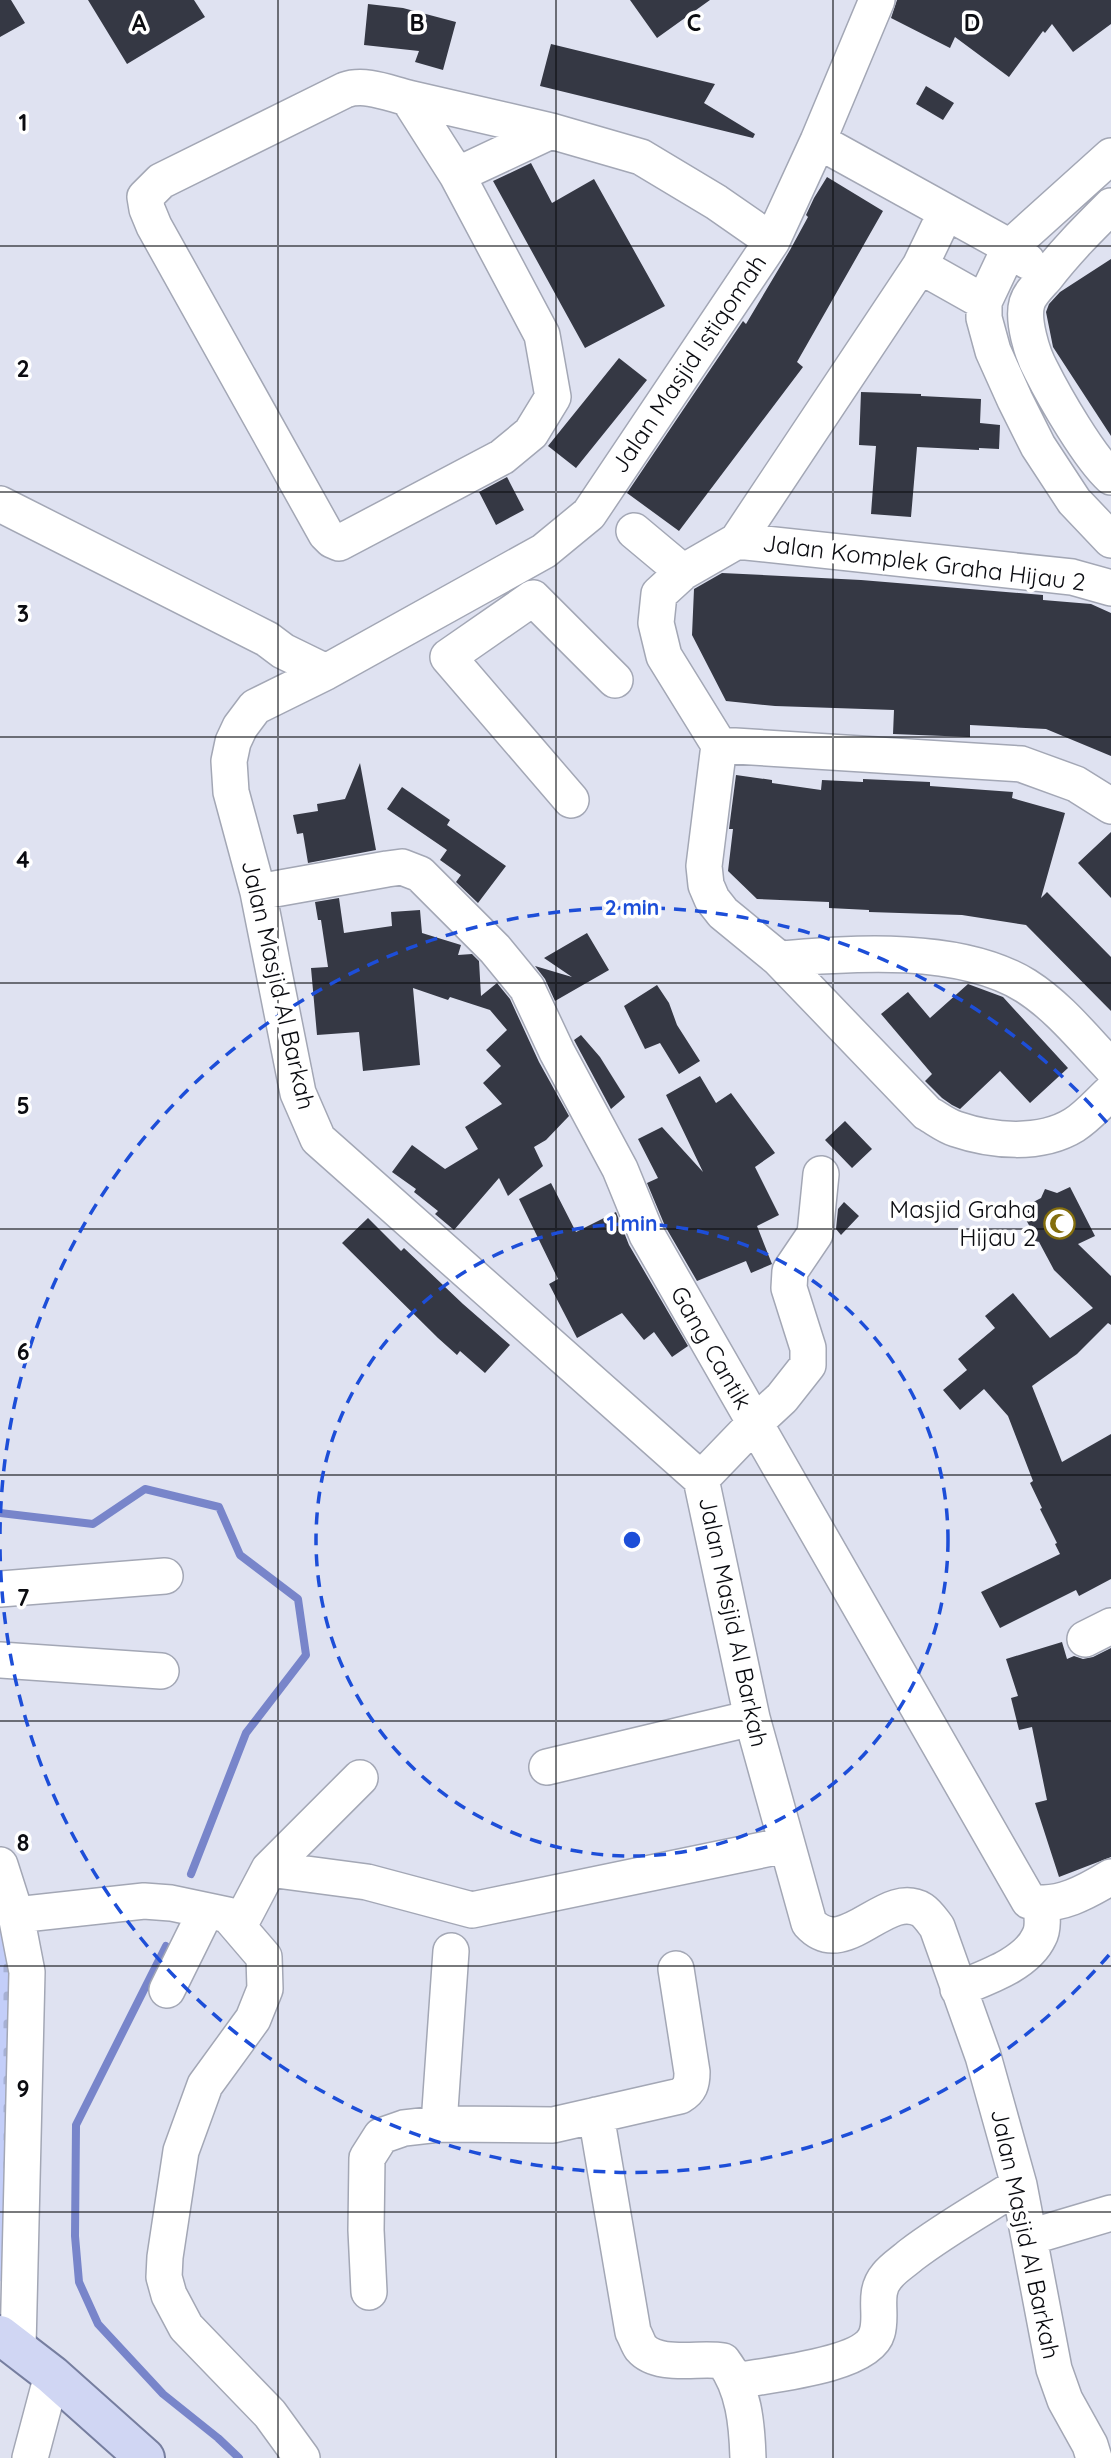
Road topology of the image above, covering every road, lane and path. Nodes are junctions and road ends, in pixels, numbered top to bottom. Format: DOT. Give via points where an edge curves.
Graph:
graph roads {
  1 [pos="877,0"];
  2 [pos="408,98"];
  3 [pos="551,131"];
  4 [pos="818,141"];
  5 [pos="1111,156"];
  6 [pos="457,175"];
  7 [pos="1111,206"];
  8 [pos="946,212"];
  9 [pos="772,241"];
  10 [pos="1010,247"];
  11 [pos="920,266"];
  12 [pos="1046,276"];
  13 [pos="984,302"];
  14 [pos="1111,477"];
  15 [pos="0,504"];
  16 [pos="634,531"];
  17 [pos="1106,536"];
  18 [pos="737,541"];
  19 [pos="683,572"];
  20 [pos="1072,577"];
  21 [pos="1111,588"];
  22 [pos="458,599"];
  23 [pos="486,630"];
  24 [pos="392,634"];
  25 [pos="283,651"];
  26 [pos="333,668"];
  27 [pos="615,680"];
  28 [pos="287,692"];
  29 [pos="719,745"];
  30 [pos="571,800"];
  31 [pos="1111,806"];
  32 [pos="258,892"];
  33 [pos="779,958"];
  34 [pos="1111,1067"];
  35 [pos="1111,1092"];
  36 [pos="821,1174"];
  37 [pos="754,1423"];
  38 [pos="701,1479"];
  39 [pos="165,1576"];
  40 [pos="0,1589"];
  41 [pos="0,1660"];
  42 [pos="161,1671"];
  43 [pos="752,1718"];
  44 [pos="547,1767"];
  45 [pos="360,1778"];
  46 [pos="786,1845"];
  47 [pos="0,1865"];
  48 [pos="269,1869"];
  49 [pos="1111,1877"];
  50 [pos="1041,1905"];
  51 [pos="206,1911"];
  52 [pos="16,1915"];
  53 [pos="239,1926"];
  54 [pos="451,1951"];
  55 [pos="676,1969"];
  56 [pos="958,1989"];
  57 [pos="167,1990"];
  58 [pos="596,2115"];
  59 [pos="439,2124"];
  60 [pos="1019,2185"];
  61 [pos="1111,2213"];
  62 [pos="1030,2237"];
  63 [pos="369,2292"];
  64 [pos="9,2341"];
  65 [pos="52,2375"];
  66 [pos="733,2376"];
  67 [pos="30,2458"];
  68 [pos="145,2458"];
  69 [pos="302,2458"];
  70 [pos="748,2458"];
  71 [pos="1094,2458"];
  1 -- 4 [label="street, Jalan Masjid Istiqomah"];
  2 -- 3 [label="street"];
  2 -- 6 [label="street"];
  2 -- 6 [label="street" via="376,89 345,90 161,181 145,197 154,226 332,541 340,542 502,457 531,433 553,397 542,335"];
  3 -- 6 [label="street"];
  3 -- 9 [label="street" via="641,157"];
  4 -- 8 [label="street"];
  4 -- 9 [label="street, Jalan Masjid Istiqomah"];
  5 -- 10 [label="street"];
  7 -- 12 [label="street"];
  8 -- 10 [label="street"];
  8 -- 11 [label="street, Jalan Komplek Graha Hijau 2"];
  9 -- 22 [label="street, Jalan Masjid Istiqomah" via="589,514 544,551"];
  10 -- 12 [label="street"];
  10 -- 13 [label="street"];
  11 -- 13 [label="street"];
  11 -- 18 [label="street, Jalan Komplek Graha Hijau 2"];
  12 -- 14 [label="street" via="1027,303 1029,338 1040,369"];
  13 -- 17 [label="street" via="993,351 1038,446 1074,501"];
  15 -- 25 [label="street"];
  16 -- 19 [label="street"];
  17 -- 20 [label="street"];
  18 -- 19 [label="street, Jalan Komplek Graha Hijau 2"];
  18 -- 20 [label="street, Jalan Komplek Graha Hijau 2"];
  19 -- 29 [label="street, Jalan Komplek Graha Hijau 2" via="659,594 658,637 669,664"];
  20 -- 21 [label="street, Jalan Komplek Graha Hijau 2"];
  22 -- 23 [label="street"];
  22 -- 24 [label="street, Jalan Masjid Istiqomah"];
  23 -- 27 [label="street" via="533,598"];
  23 -- 30 [label="street" via="448,657"];
  24 -- 26 [label="street, Jalan Masjid Al Barkah"];
  25 -- 26 [label="street"];
  25 -- 28 [label="street"];
  26 -- 28 [label="street, Jalan Masjid Al Barkah"];
  28 -- 32 [label="street, Jalan Masjid Al Barkah" via="255,708 240,727 229,761 232,792"];
  29 -- 31 [label="street" via="1021,764 1076,784"];
  29 -- 33 [label="street" via="704,866 706,884 723,913"];
  32 -- 37 [label="street, Gang Cantik" via="387,869 411,869 495,948 527,988 620,1169 647,1235"];
  32 -- 38 [label="street, Jalan Masjid Al Barkah" via="298,1093 318,1139"];
  33 -- 34 [label="street" via="920,956 1008,976 1055,1009"];
  33 -- 35 [label="street" via="927,1113 953,1129 1002,1139 1049,1135 1074,1125"];
  36 -- 37 [label="street" via="815,1234 790,1271 789,1288 808,1348 808,1365"];
  37 -- 38 [label="street"];
  37 -- 50 [label="street, Gang Cantik" via="1029,1901"];
  38 -- 43 [label="street, Jalan Masjid Al Barkah"];
  39 -- 40 [label="street"];
  41 -- 42 [label="street"];
  43 -- 44 [label="street"];
  43 -- 46 [label="street, Jalan Masjid Al Barkah"];
  45 -- 48 [label="street"];
  46 -- 48 [label="street" via="472,1910 367,1882"];
  46 -- 56 [label="street, Jalan Masjid Al Barkah" via="809,1923 817,1932 839,1936 890,1910 923,1910 937,1927"];
  47 -- 52 [label="street"];
  48 -- 53 [label="street"];
  49 -- 50 [label="street"];
  50 -- 56 [label="street" via="1040,1937 1020,1959"];
  51 -- 52 [label="street" via="144,1901"];
  51 -- 53 [label="street" via="228,1915"];
  51 -- 57 [label="street"];
  52 -- 64 [label="street" via="27,1972"];
  53 -- 69 [label="street" via="264,1957 265,1989 253,2019 205,2085 181,2151 164,2277 186,2327 270,2414"];
  54 -- 59 [label="street"];
  55 -- 58 [label="street" via="692,2072 687,2092 673,2100"];
  56 -- 60 [label="street, Jalan Masjid Al Barkah" via="983,2056"];
  58 -- 59 [label="street" via="553,2125"];
  58 -- 66 [label="street" via="633,2332 654,2357 723,2361"];
  59 -- 63 [label="street" via="381,2136 369,2152"];
  60 -- 62 [label="street, Jalan Masjid Al Barkah"];
  60 -- 66 [label="street" via="928,2243 886,2276 879,2289 877,2333 866,2349 820,2366"];
  61 -- 62 [label="street"];
  62 -- 71 [label="street, Jalan Masjid Al Barkah" via="1054,2369"];
  64 -- 65 [label="main road"];
  65 -- 67 [label="street"];
  65 -- 68 [label="main road"];
  66 -- 70 [label="street" via="745,2420"];
}
